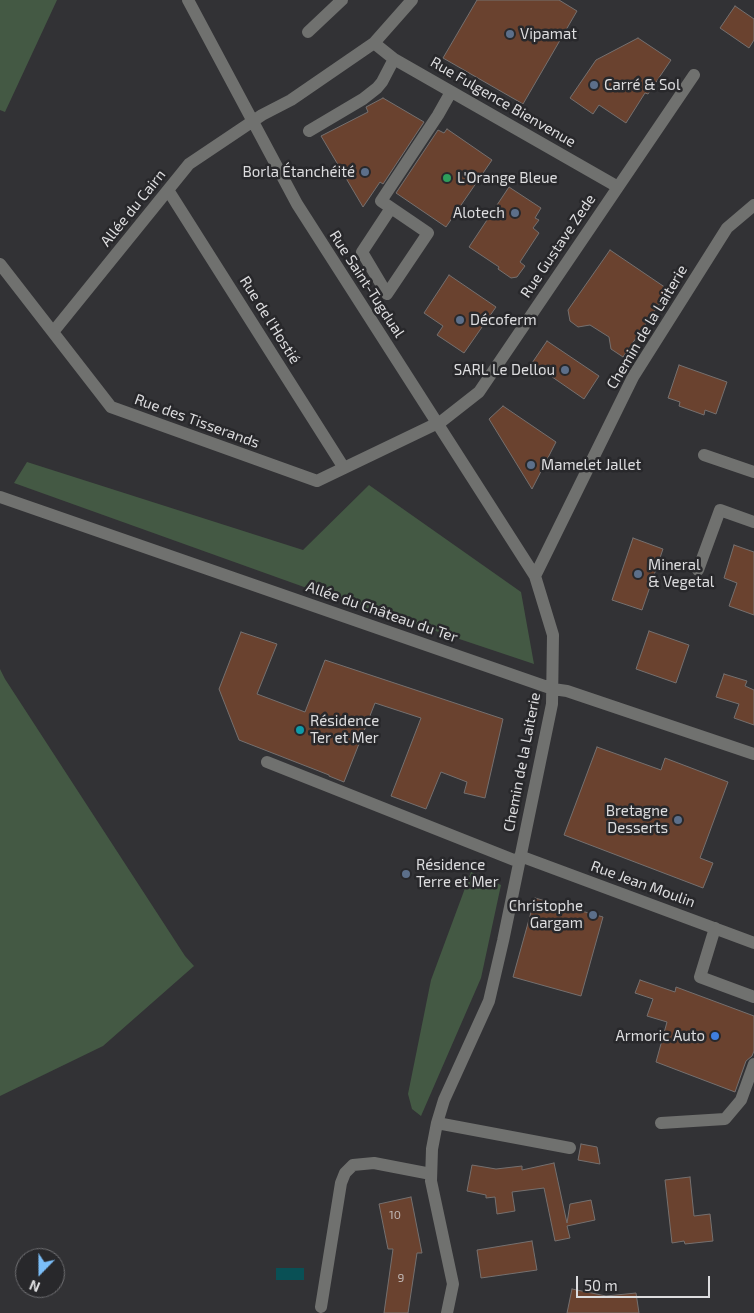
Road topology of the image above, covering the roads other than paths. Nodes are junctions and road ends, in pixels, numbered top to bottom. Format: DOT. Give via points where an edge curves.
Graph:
graph roads {
  1 [pos="188,0"];
  2 [pos="342,0"];
  3 [pos="412,0"];
  4 [pos="308,32"];
  5 [pos="374,43"];
  6 [pos="394,59"];
  7 [pos="694,75"];
  8 [pos="451,92"];
  9 [pos="254,120"];
  10 [pos="309,131"];
  11 [pos="618,187"];
  12 [pos="168,190"];
  13 [pos="754,205"];
  14 [pos="391,208"];
  15 [pos="1,267"];
  16 [pos="53,332"];
  17 [pos="437,424"];
  18 [pos="704,455"];
  19 [pos="344,468"];
  20 [pos="754,472"];
  21 [pos="0,497"];
  22 [pos="754,522"];
  23 [pos="698,570"];
  24 [pos="535,576"];
  25 [pos="553,689"];
  26 [pos="754,754"];
  27 [pos="267,762"];
  28 [pos="520,859"];
  29 [pos="715,928"];
  30 [pos="754,942"];
  31 [pos="754,997"];
  32 [pos="754,1064"];
  33 [pos="437,1122"];
  34 [pos="661,1123"];
  35 [pos="570,1148"];
  36 [pos="431,1174"];
  37 [pos="321,1306"];
  38 [pos="452,1312"];
  1 -- 9 [label="street, Rue Saint-Tugdual"];
  2 -- 4 [label="street"];
  3 -- 5 [label="street, Allée du Cairn"];
  5 -- 6 [label="street, Rue Fulgence Bienvenue"];
  5 -- 9 [label="street, Allée du Cairn" via="291,100"];
  6 -- 8 [label="street, Rue Fulgence Bienvenue"];
  6 -- 10 [label="street" via="377,88"];
  7 -- 11 [label="street, Rue Gustave Zede"];
  8 -- 11 [label="street, Rue Fulgence Bienvenue"];
  8 -- 14 [label="street" via="381,201"];
  9 -- 12 [label="street, Allée du Cairn" via="189,164"];
  9 -- 17 [label="street, Rue Saint-Tugdual" via="297,204"];
  11 -- 17 [label="street, Rue Gustave Zede" via="479,392"];
  12 -- 16 [label="street, Allée du Cairn"];
  12 -- 19 [label="street, Rue de l'Hostié"];
  13 -- 24 [label="street, Chemin de la Laiterie" via="727,228 633,377"];
  14 -- 14 [label="street" via="428,233 386,294 362,252"];
  15 -- 16 [label="street, Rue des Tisserands"];
  16 -- 19 [label="street, Rue des Tisserands" via="111,407 317,481"];
  17 -- 19 [label="street, Rue des Tisserands"];
  17 -- 24 [label="street, Rue Saint-Tugdual"];
  18 -- 20 [label="street"];
  21 -- 25 [label="street, Allée du Château du Ter"];
  22 -- 23 [label="street" via="720,510"];
  24 -- 25 [label="street, Chemin de la Laiterie" via="554,635"];
  25 -- 26 [label="street, Allée du Château du Ter"];
  25 -- 28 [label="street, Chemin de la Laiterie"];
  27 -- 28 [label="street, Rue Jean Moulin"];
  28 -- 29 [label="street, Rue Jean Moulin"];
  28 -- 33 [label="street, Chemin de la Laiterie" via="489,1001"];
  29 -- 30 [label="street, Rue Jean Moulin"];
  29 -- 31 [label="street" via="700,977"];
  32 -- 34 [label="street" via="741,1100 725,1119"];
  33 -- 35 [label="street"];
  33 -- 36 [label="street, Chemin de la Laiterie"];
  36 -- 37 [label="street" via="374,1163 354,1165 345,1173"];
  36 -- 38 [label="street, Chemin de la Laiterie" via="453,1284"];
}
